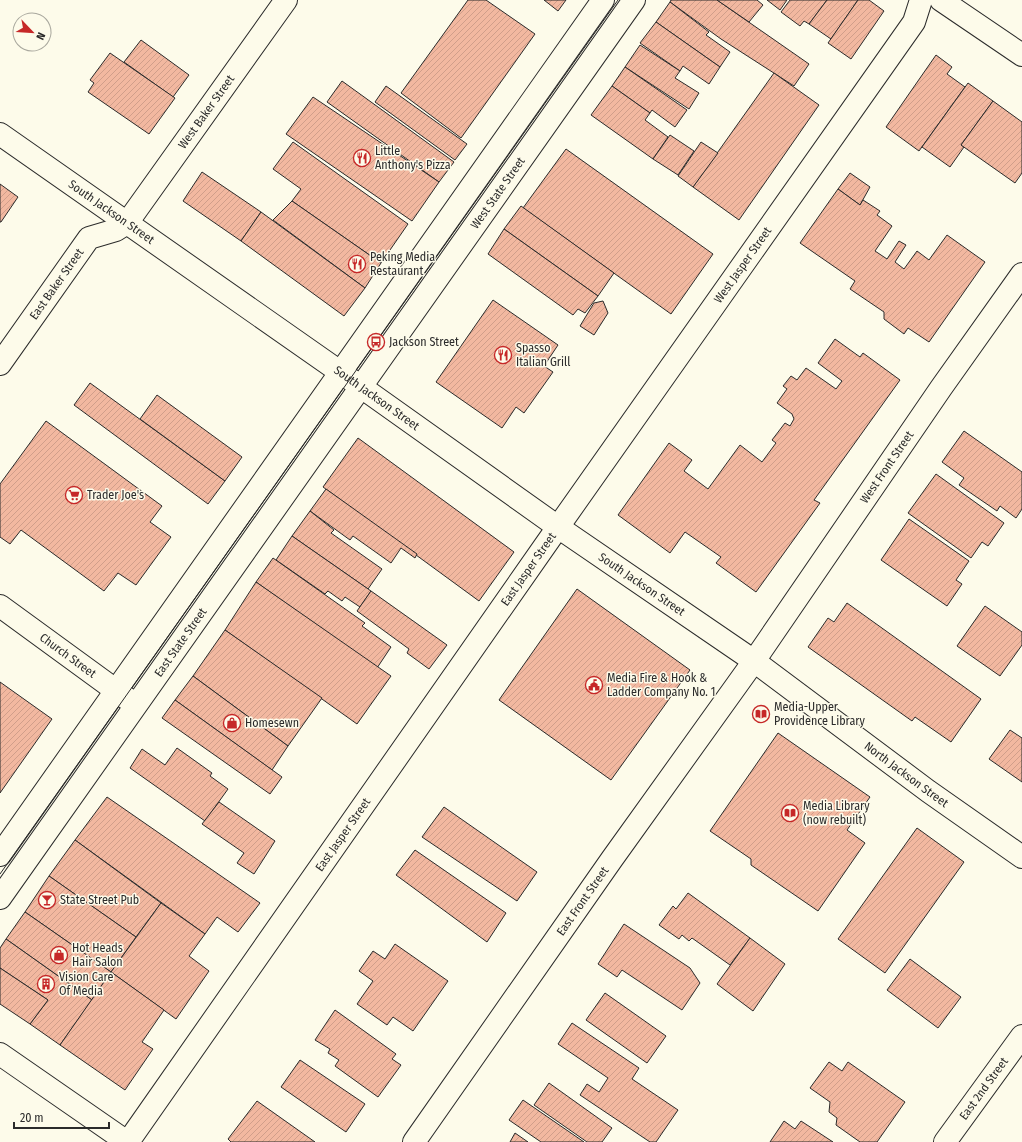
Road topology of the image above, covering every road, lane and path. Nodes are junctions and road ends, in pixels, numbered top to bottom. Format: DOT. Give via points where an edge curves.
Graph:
graph roads {
  1 [pos="286,0"];
  2 [pos="604,0"];
  3 [pos="634,0"];
  4 [pos="921,0"];
  5 [pos="941,0"];
  6 [pos="1022,55"];
  7 [pos="0,134"];
  8 [pos="127,223"];
  9 [pos="1022,274"];
  10 [pos="0,364"];
  11 [pos="341,373"];
  12 [pos="361,386"];
  13 [pos="558,527"];
  14 [pos="0,606"];
  15 [pos="754,661"];
  16 [pos="116,691"];
  17 [pos="136,705"];
  18 [pos="0,855"];
  19 [pos="1022,857"];
  20 [pos="0,898"];
  21 [pos="1022,1036"];
  22 [pos="0,1054"];
  23 [pos="127,1142"];
  24 [pos="414,1142"];
  25 [pos="945,1142"];
  1 -- 8 [label="street, West Baker Street"];
  2 -- 11 [label="street, West State Street"];
  3 -- 12 [label="street, West State Street"];
  4 -- 13 [label="street, West Jasper Street" via="914,22"];
  5 -- 6 [label="street"];
  7 -- 8 [label="street, South Jackson Street"];
  8 -- 10 [label="street, East Baker Street" via="116,230 90,238"];
  8 -- 11 [label="street, South Jackson Street"];
  9 -- 15 [label="street, West Front Street"];
  11 -- 12 [label="street, South Jackson Street"];
  11 -- 16 [label="street, East State Street"];
  12 -- 13 [label="street, South Jackson Street"];
  12 -- 17 [label="street, East State Street"];
  13 -- 15 [label="street, South Jackson Street"];
  13 -- 23 [label="street, East Jasper Street"];
  14 -- 16 [label="street, Church Street"];
  15 -- 19 [label="street, North Jackson Street" via="928,791"];
  15 -- 24 [label="street, East Front Street"];
  16 -- 17 [label="street, Church Street"];
  16 -- 18 [label="street, East State Street"];
  17 -- 20 [label="street, East State Street"];
  21 -- 25 [label="street, East 2nd Street"];
  22 -- 23 [label="street"];
}
